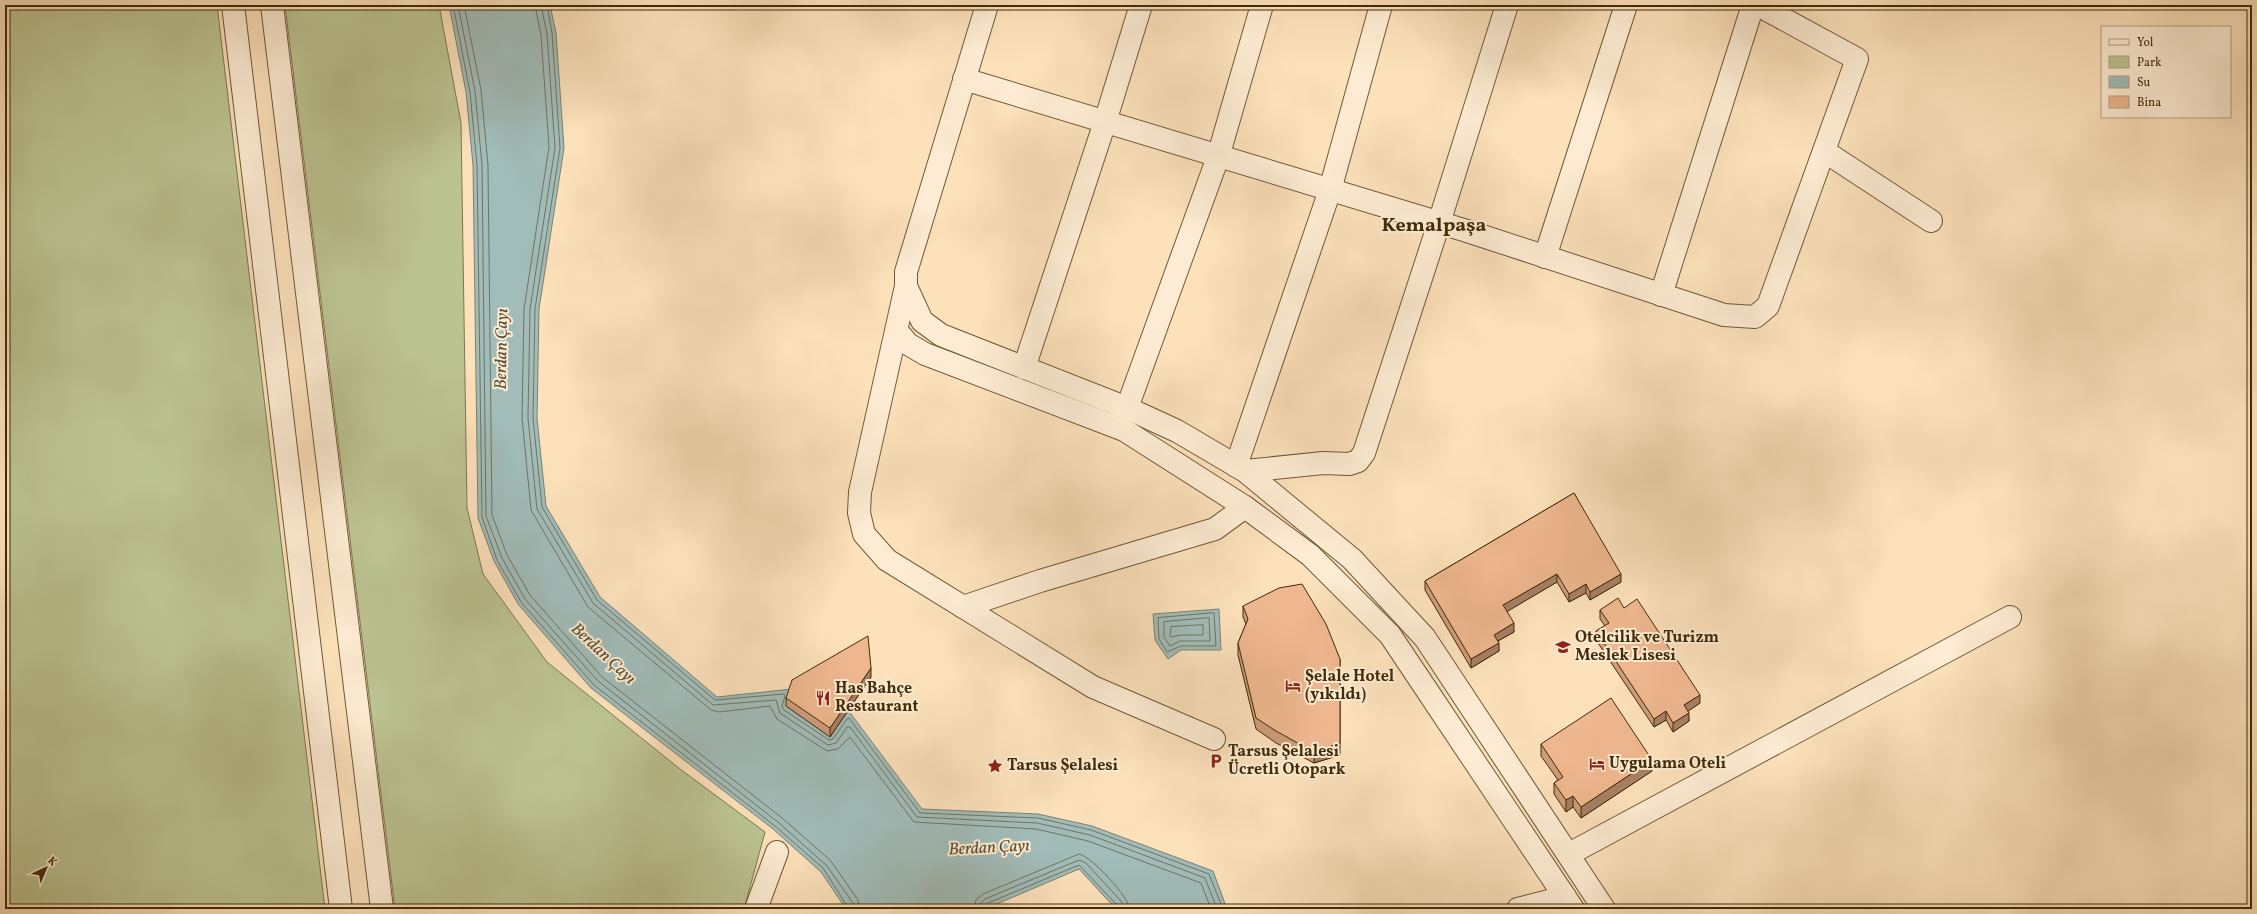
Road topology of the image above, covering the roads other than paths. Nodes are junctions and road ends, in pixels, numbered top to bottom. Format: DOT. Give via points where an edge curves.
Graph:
graph roads {
  1 [pos="233,5"];
  2 [pos="272,5"];
  3 [pos="987,5"];
  4 [pos="1141,5"];
  5 [pos="1262,5"];
  6 [pos="1381,5"];
  7 [pos="1507,5"];
  8 [pos="1626,5"];
  9 [pos="1753,5"];
  10 [pos="1758,5"];
  11 [pos="964,79"];
  12 [pos="1105,122"];
  13 [pos="1824,151"];
  14 [pos="1218,156"];
  15 [pos="1330,190"];
  16 [pos="1932,221"];
  17 [pos="1439,223"];
  18 [pos="1545,257"];
  19 [pos="906,286"];
  20 [pos="1662,295"];
  21 [pos="896,331"];
  22 [pos="1024,368"];
  23 [pos="1127,408"];
  24 [pos="1241,468"];
  25 [pos="1245,507"];
  26 [pos="963,607"];
  27 [pos="2010,617"];
  28 [pos="1214,739"];
  29 [pos="777,852"];
  30 [pos="1569,854"];
  31 [pos="1569,903"];
  32 [pos="341,909"];
  33 [pos="382,909"];
  34 [pos="756,909"];
  35 [pos="1518,909"];
  36 [pos="1604,909"];
  1 -- 32 [label="street"];
  2 -- 33 [label="street"];
  3 -- 11 [label="street"];
  4 -- 12 [label="street"];
  5 -- 14 [label="street"];
  6 -- 15 [label="street"];
  7 -- 17 [label="street"];
  8 -- 18 [label="street"];
  9 -- 20 [label="street"];
  10 -- 13 [label="street" via="1857,60"];
  11 -- 12 [label="street"];
  11 -- 19 [label="street" via="906,272"];
  12 -- 14 [label="street"];
  12 -- 22 [label="street"];
  13 -- 16 [label="street"];
  13 -- 20 [label="street" via="1768,306 1755,317 1724,315"];
  14 -- 15 [label="street"];
  14 -- 23 [label="street"];
  15 -- 17 [label="street"];
  15 -- 24 [label="street"];
  17 -- 18 [label="street"];
  17 -- 24 [label="street" via="1364,453 1358,461 1349,464"];
  18 -- 20 [label="street"];
  19 -- 21 [label="street"];
  19 -- 22 [label="street" via="922,321 940,335"];
  21 -- 25 [label="street" via="908,344 925,354 1124,430"];
  21 -- 26 [label="street" via="860,492 859,513 864,534 887,560"];
  22 -- 23 [label="street"];
  23 -- 24 [label="street" via="1177,430"];
  24 -- 30 [label="street" via="1352,559 1425,638"];
  25 -- 26 [label="street" via="1215,529 1040,581"];
  25 -- 31 [label="street" via="1310,555 1390,635"];
  26 -- 28 [label="street" via="1093,687"];
  27 -- 30 [label="street"];
  29 -- 34 [label="street"];
  30 -- 36 [label="street"];
  31 -- 35 [label="street"];
}
